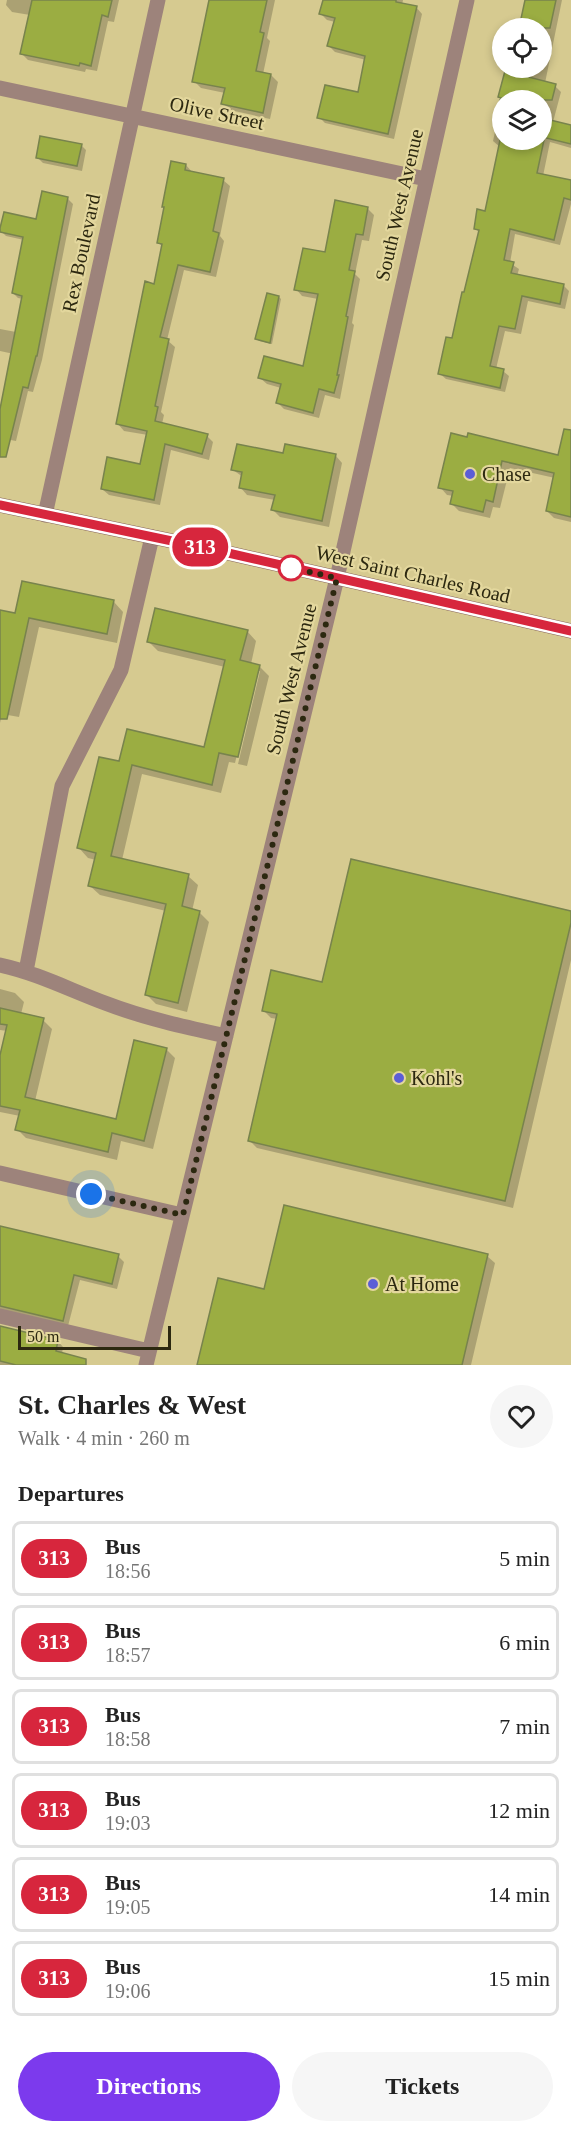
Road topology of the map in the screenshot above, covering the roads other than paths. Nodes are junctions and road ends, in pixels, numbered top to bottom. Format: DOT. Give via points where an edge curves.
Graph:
graph roads {
  1 [pos="158,0"];
  2 [pos="467,0"];
  3 [pos="0,88"];
  4 [pos="133,116"];
  5 [pos="426,179"];
  6 [pos="0,505"];
  7 [pos="45,515"];
  8 [pos="152,537"];
  9 [pos="337,578"];
  10 [pos="571,632"];
  11 [pos="0,965"];
  12 [pos="26,971"];
  13 [pos="226,1036"];
  14 [pos="0,1173"];
  15 [pos="183,1215"];
  16 [pos="0,1316"];
  17 [pos="148,1358"];
  1 -- 4 [label="street, Rex Boulevard"];
  2 -- 5 [label="street, South West Avenue"];
  3 -- 4 [label="street, Olive Street"];
  4 -- 5 [label="street, Olive Street"];
  4 -- 7 [label="street, Rex Boulevard"];
  5 -- 9 [label="street, South West Avenue"];
  6 -- 7 [label="main road, West Saint Charles Road"];
  7 -- 8 [label="main road, West Saint Charles Road"];
  8 -- 9 [label="main road, West Saint Charles Road"];
  8 -- 12 [label="street" via="121,670 62,786"];
  9 -- 10 [label="main road, West Saint Charles Road"];
  9 -- 13 [label="street, South West Avenue"];
  11 -- 12 [label="street"];
  12 -- 13 [label="street" via="161,1022"];
  13 -- 15 [label="street, South West Avenue"];
  14 -- 15 [label="street"];
  15 -- 17 [label="street, South West Avenue"];
  16 -- 17 [label="street"];
}
